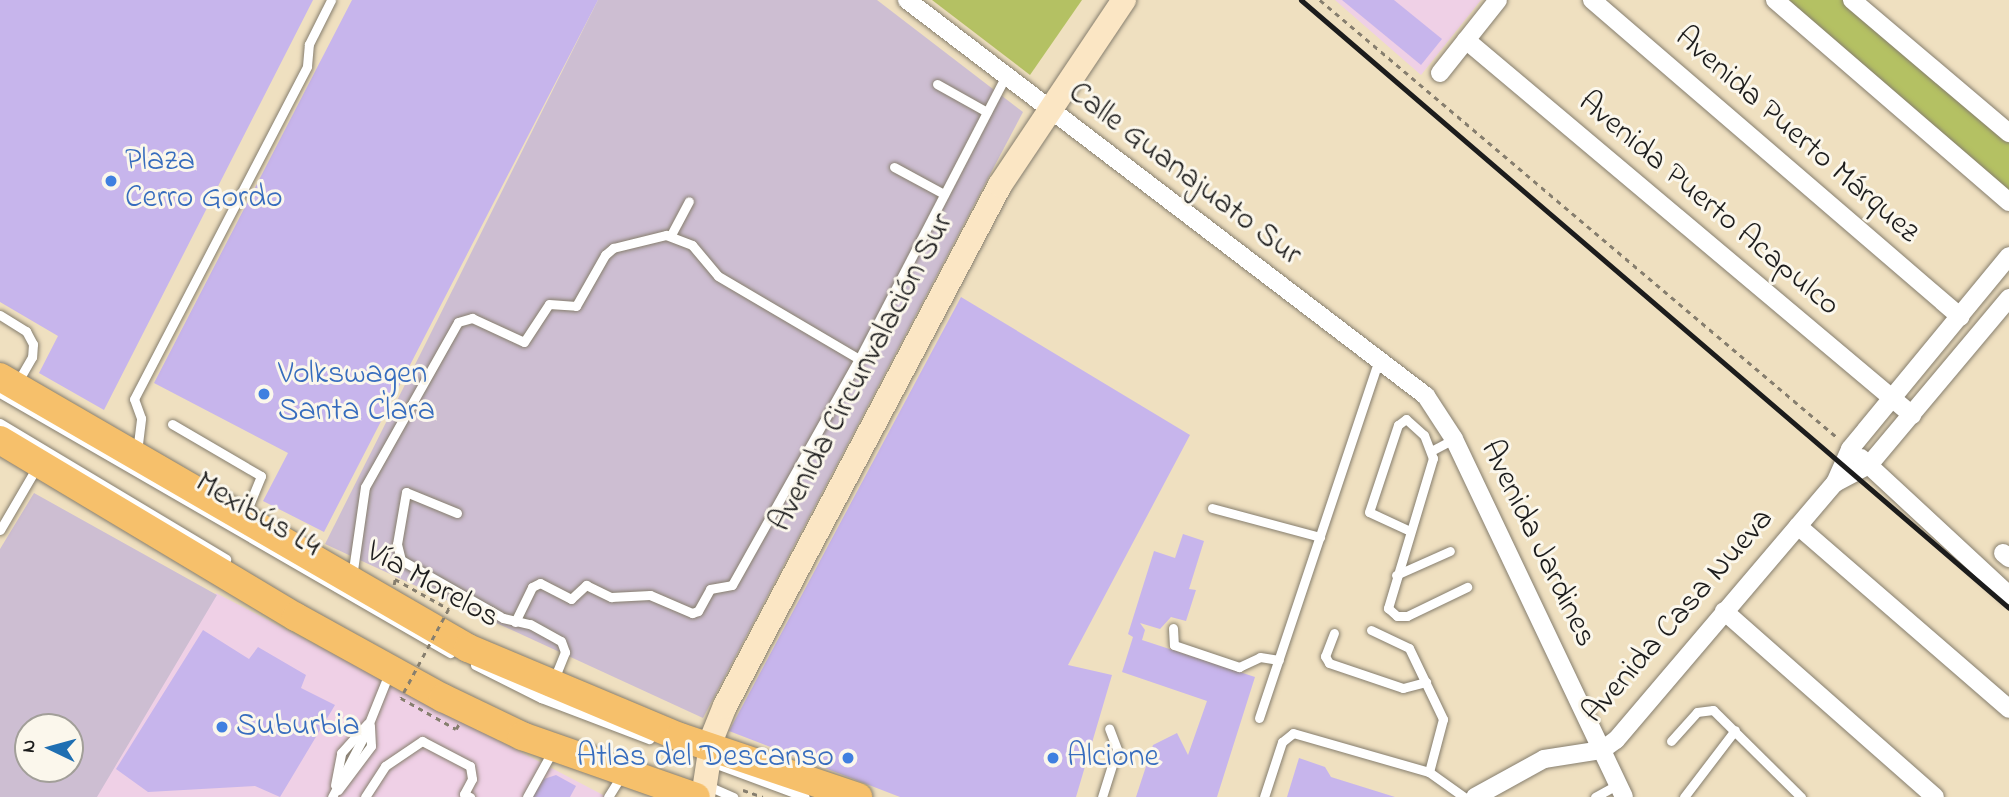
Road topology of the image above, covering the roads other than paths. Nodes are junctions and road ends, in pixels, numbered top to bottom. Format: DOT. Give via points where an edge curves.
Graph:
graph roads {
  1 [pos="331,0"];
  2 [pos="907,0"];
  3 [pos="1124,0"];
  4 [pos="1497,0"];
  5 [pos="1592,0"];
  6 [pos="1776,0"];
  7 [pos="1852,0"];
  8 [pos="1466,40"];
  9 [pos="1440,73"];
  10 [pos="1006,76"];
  11 [pos="937,84"];
  12 [pos="1048,109"];
  13 [pos="988,112"];
  14 [pos="2009,133"];
  15 [pos="894,167"];
  16 [pos="944,194"];
  17 [pos="689,201"];
  18 [pos="2009,202"];
  19 [pos="671,235"];
  20 [pos="2009,256"];
  21 [pos="2009,298"];
  22 [pos="0,315"];
  23 [pos="1961,317"];
  24 [pos="859,359"];
  25 [pos="1380,359"];
  26 [pos="5,385"];
  27 [pos="1426,396"];
  28 [pos="1893,400"];
  29 [pos="1912,415"];
  30 [pos="0,423"];
  31 [pos="172,424"];
  32 [pos="1454,439"];
  33 [pos="0,440"];
  34 [pos="1850,449"];
  35 [pos="1433,450"];
  36 [pos="136,457"];
  37 [pos="38,463"];
  38 [pos="1869,465"];
  39 [pos="1835,483"];
  40 [pos="1212,508"];
  41 [pos="457,513"];
  42 [pos="243,520"];
  43 [pos="1798,526"];
  44 [pos="0,530"];
  45 [pos="1410,530"];
  46 [pos="1320,537"];
  47 [pos="1450,551"];
  48 [pos="234,564"];
  49 [pos="1396,575"];
  50 [pos="351,583"];
  51 [pos="1467,587"];
  52 [pos="2009,595"];
  53 [pos="1724,611"];
  54 [pos="515,622"];
  55 [pos="339,627"];
  56 [pos="1173,628"];
  57 [pos="1371,630"];
  58 [pos="1334,633"];
  59 [pos="457,657"];
  60 [pos="1279,660"];
  61 [pos="470,663"];
  62 [pos="391,670"];
  63 [pos="1426,682"];
  64 [pos="551,686"];
  65 [pos="2009,709"];
  66 [pos="498,711"];
  67 [pos="1259,718"];
  68 [pos="1109,728"];
  69 [pos="1735,730"];
  70 [pos="1671,741"];
  71 [pos="664,744"];
  72 [pos="554,748"];
  73 [pos="1602,750"];
  74 [pos="624,772"];
  75 [pos="1429,772"];
  76 [pos="702,775"];
  77 [pos="1621,790"];
  78 [pos="333,795"];
  79 [pos="365,797"];
  80 [pos="470,797"];
  81 [pos="527,797"];
  82 [pos="608,797"];
  83 [pos="733,797"];
  84 [pos="805,797"];
  85 [pos="858,797"];
  86 [pos="1102,797"];
  87 [pos="1264,797"];
  88 [pos="1464,797"];
  89 [pos="1475,797"];
  90 [pos="1595,797"];
  91 [pos="1684,797"];
  92 [pos="1801,797"];
  93 [pos="1935,797"];
  1 -- 36 [label="lane" via="311,39 307,66 134,399 141,418"];
  2 -- 10 [label="street, Calle Guanajuato Sur"];
  3 -- 12 [label="street, Avenida Circunvalación Sur"];
  4 -- 8 [label="street"];
  5 -- 23 [label="street, Avenida Puerto Márquez"];
  6 -- 18 [label="street"];
  7 -- 14 [label="street"];
  8 -- 9 [label="street"];
  8 -- 28 [label="street, Avenida Puerto Acapulco"];
  10 -- 12 [label="street, Calle Guanajuato Sur"];
  10 -- 13 [label="lane"];
  11 -- 13 [label="lane"];
  12 -- 25 [label="street, Calle Guanajuato Sur"];
  12 -- 76 [label="street, Avenida Circunvalación Sur" via="995,195 725,706"];
  13 -- 16 [label="lane"];
  15 -- 16 [label="lane"];
  16 -- 24 [label="lane"];
  17 -- 19 [label="lane"];
  19 -- 24 [label="lane" via="694,246 718,276"];
  19 -- 50 [label="lane" via="609,250 576,306 549,304 524,342 472,318 461,319 365,488"];
  20 -- 23 [label="street, Avenida Casa Nueva"];
  21 -- 29 [label="street, Avenida Casa Nueva"];
  22 -- 26 [label="lane" via="26,331 33,344 32,357"];
  23 -- 28 [label="street, Avenida Casa Nueva"];
  24 -- 54 [label="lane" via="732,585 710,589 698,611 690,613 645,594 611,597 586,585 571,599 540,583 532,587"];
  25 -- 27 [label="street, Calle Guanajuato Sur"];
  25 -- 46 [label="lane"];
  26 -- 36 [label="main road, Vía Morelos"];
  26 -- 59 [label="lane, Mexibús L4"];
  27 -- 32 [label="street, Avenida Jardines"];
  28 -- 29 [label="street, Avenida Puerto Acapulco"];
  28 -- 34 [label="street, Avenida Casa Nueva"];
  29 -- 38 [label="street, Avenida Casa Nueva"];
  30 -- 48 [label="lane, Mexibús L4"];
  31 -- 42 [label="lane" via="261,476 260,489"];
  32 -- 35 [label="lane"];
  32 -- 73 [label="street, Avenida Jardines"];
  33 -- 37 [label="main road, Vía Morelos"];
  34 -- 38 [label="street"];
  34 -- 39 [label="street, Avenida Casa Nueva"];
  35 -- 45 [label="lane"];
  35 -- 45 [label="lane" via="1416,424 1402,420 1370,508 1374,517"];
  36 -- 42 [label="main road, Vía Morelos"];
  37 -- 44 [label="lane"];
  37 -- 62 [label="main road, Vía Morelos"];
  38 -- 39 [label="street, Avenida Casa Nueva"];
  38 -- 52 [label="street"];
  39 -- 43 [label="street, Avenida Casa Nueva"];
  40 -- 46 [label="lane"];
  41 -- 54 [label="lane" via="406,492 397,544 401,560"];
  42 -- 50 [label="main road, Vía Morelos"];
  43 -- 53 [label="street, Avenida Casa Nueva"];
  43 -- 65 [label="street"];
  45 -- 49 [label="lane"];
  46 -- 60 [label="lane"];
  47 -- 49 [label="lane"];
  49 -- 51 [label="lane" via="1388,603 1397,616"];
  50 -- 64 [label="main road, Vía Morelos" via="423,626"];
  53 -- 73 [label="street, Avenida Casa Nueva" via="1622,733"];
  53 -- 93 [label="street"];
  54 -- 64 [label="lane" via="538,628 565,646"];
  55 -- 66 [label="lane"];
  56 -- 60 [label="lane" via="1174,645 1239,667 1260,657"];
  57 -- 63 [label="lane" via="1407,646"];
  58 -- 63 [label="lane" via="1325,656 1329,663 1403,688"];
  60 -- 67 [label="lane"];
  61 -- 71 [label="lane" via="541,698"];
  62 -- 72 [label="main road, Vía Morelos"];
  62 -- 78 [label="lane"];
  63 -- 75 [label="lane" via="1443,723"];
  64 -- 76 [label="main road, Vía Morelos"];
  68 -- 86 [label="lane" via="1117,749"];
  69 -- 70 [label="lane" via="1719,713 1702,709"];
  69 -- 91 [label="lane"];
  69 -- 92 [label="lane"];
  72 -- 74 [label="main road, Vía Morelos"];
  72 -- 81 [label="lane"];
  73 -- 77 [label="street, Avenida Jardines"];
  73 -- 89 [label="street, Avenida Casa Nueva" via="1544,759"];
  74 -- 76 [label="main road, Vía Morelos"];
  74 -- 82 [label="lane"];
  75 -- 87 [label="lane" via="1293,733 1282,742"];
  75 -- 88 [label="lane"];
  76 -- 83 [label="lane"];
  76 -- 84 [label="lane"];
  76 -- 85 [label="main road, Vía Morelos"];
  77 -- 90 [label="lane"];
  79 -- 80 [label="lane" via="385,766 422,741 470,766 473,774 464,794"];
}
